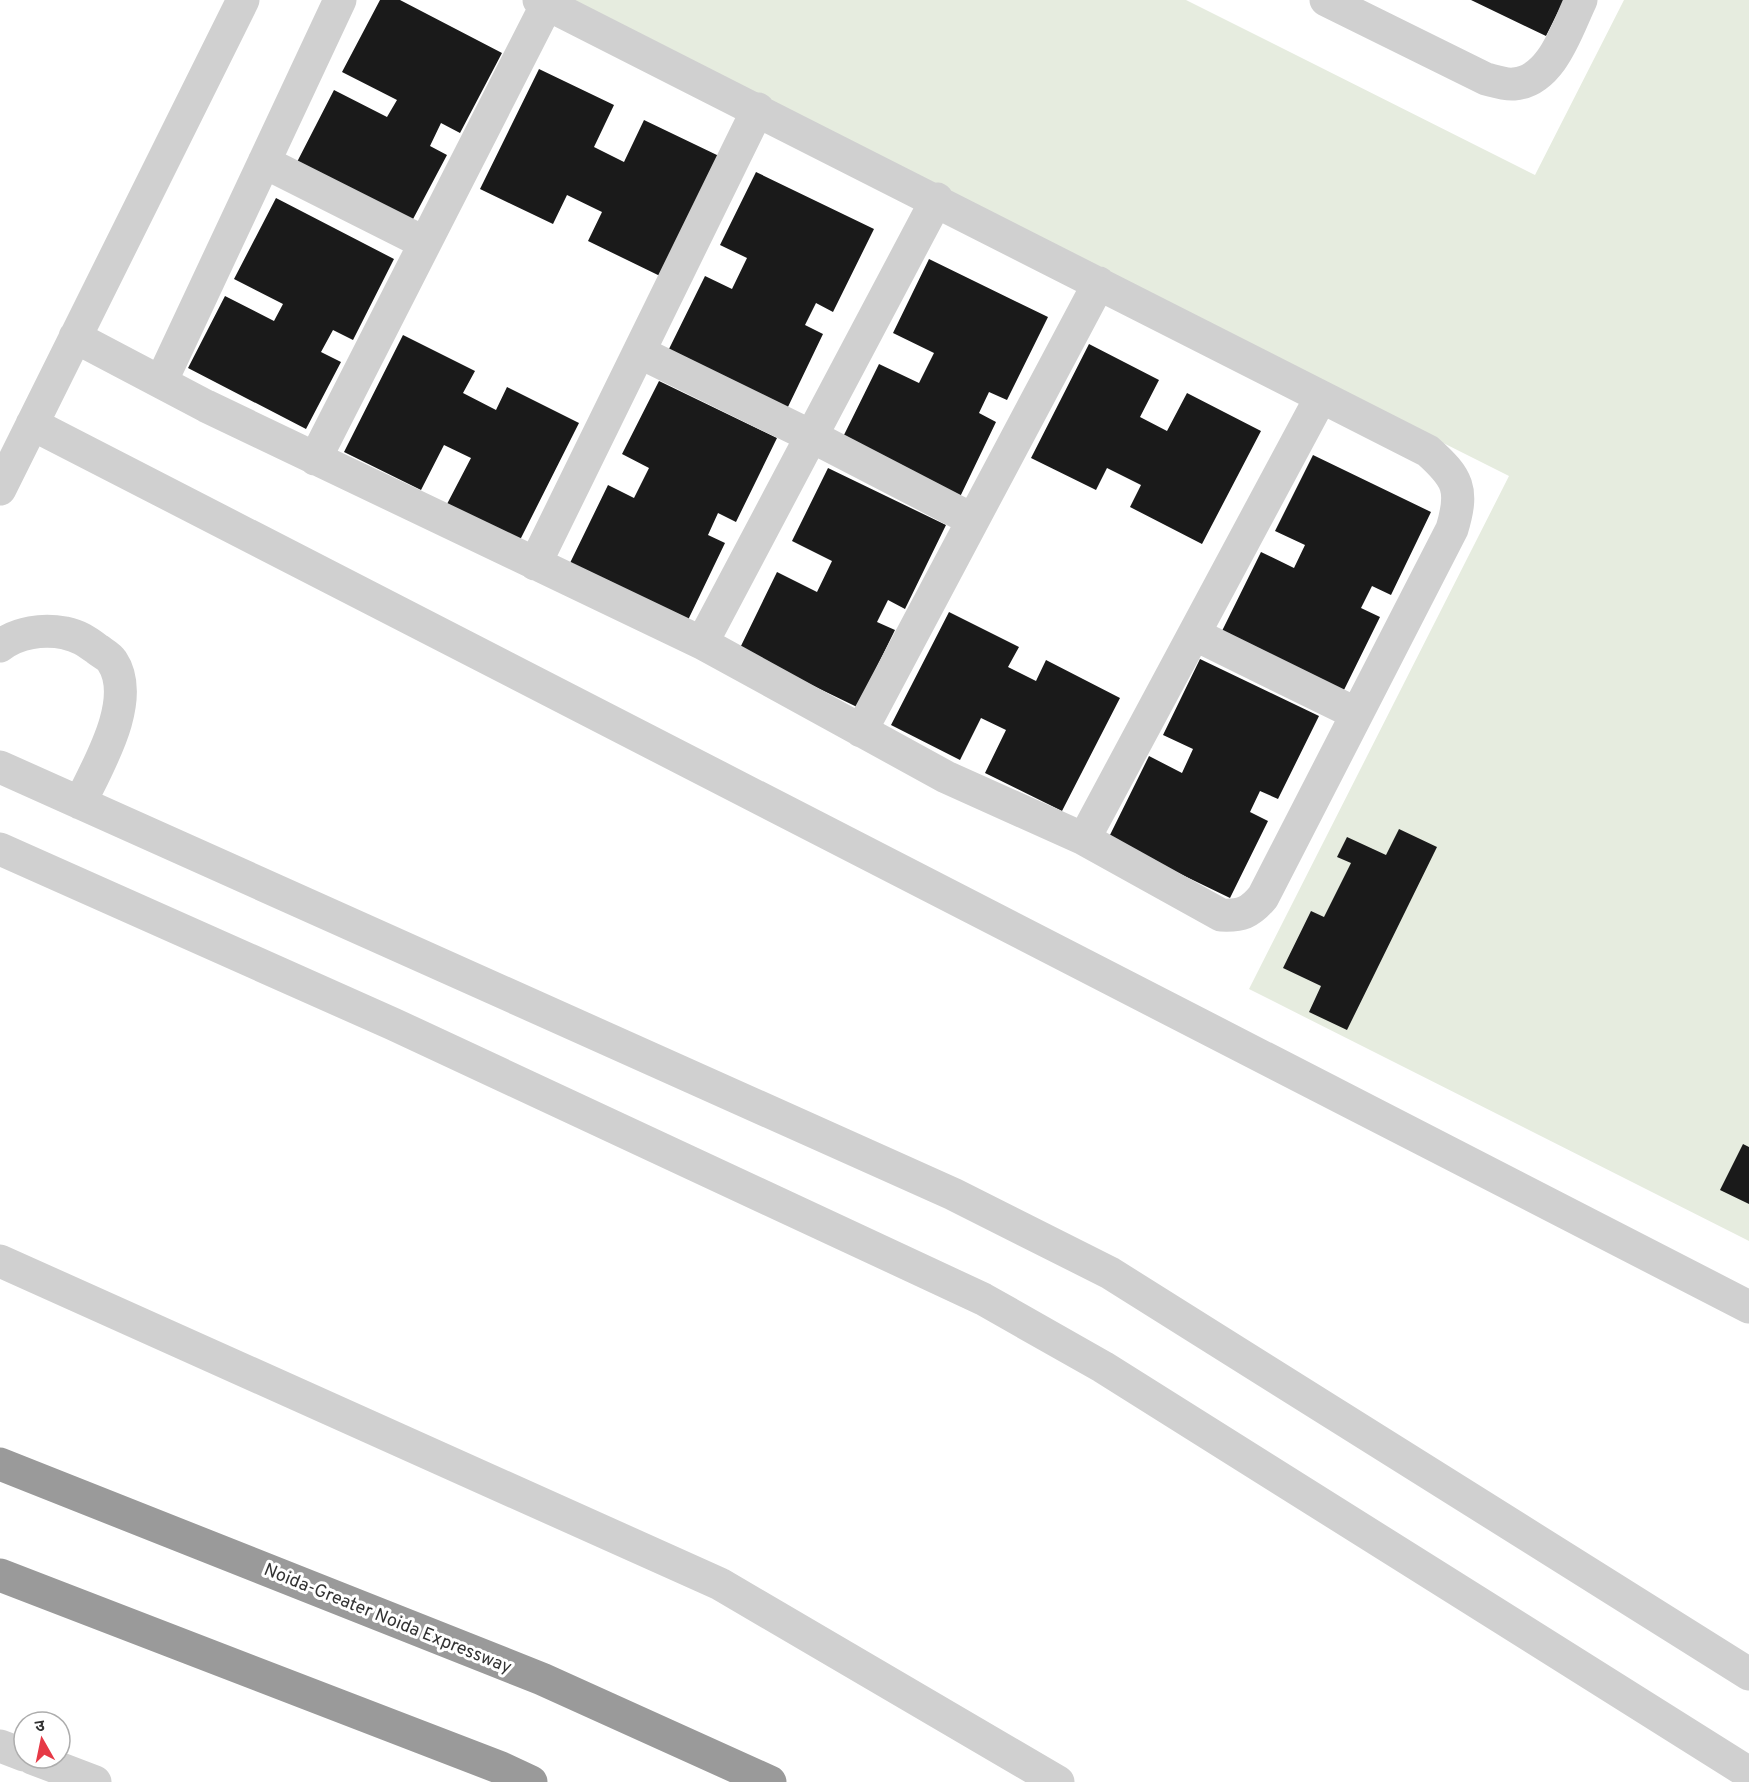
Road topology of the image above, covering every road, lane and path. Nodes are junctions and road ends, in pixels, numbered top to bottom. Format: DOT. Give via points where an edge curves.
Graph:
graph roads {
  1 [pos="243,0"];
  2 [pos="340,0"];
  3 [pos="1326,0"];
  4 [pos="1581,0"];
  5 [pos="543,2"];
  6 [pos="1373,11"];
  7 [pos="758,110"];
  8 [pos="264,162"];
  9 [pos="937,200"];
  10 [pos="425,243"];
  11 [pos="1099,283"];
  12 [pos="75,337"];
  13 [pos="639,352"];
  14 [pos="161,382"];
  15 [pos="1321,397"];
  16 [pos="32,424"];
  17 [pos="811,435"];
  18 [pos="315,459"];
  19 [pos="0,489"];
  20 [pos="973,520"];
  21 [pos="535,564"];
  22 [pos="1194,634"];
  23 [pos="702,643"];
  24 [pos="0,646"];
  25 [pos="1357,714"];
  26 [pos="861,731"];
  27 [pos="0,767"];
  28 [pos="80,803"];
  29 [pos="1084,839"];
  30 [pos="0,849"];
  31 [pos="0,1261"];
  32 [pos="1749,1307"];
  33 [pos="0,1464"];
  34 [pos="0,1575"];
  35 [pos="1749,1674"];
  36 [pos="64,1770"];
  37 [pos="1749,1773"];
  38 [pos="95,1782"];
  39 [pos="531,1782"];
  40 [pos="770,1782"];
  41 [pos="1058,1782"];
  1 -- 12 [label="street"];
  2 -- 8 [label="street"];
  3 -- 6 [label="street"];
  4 -- 6 [label="street" via="1553,56 1537,76 1514,84 1486,79"];
  5 -- 7 [label="street"];
  5 -- 10 [label="street"];
  7 -- 9 [label="street"];
  7 -- 13 [label="street"];
  8 -- 10 [label="street"];
  8 -- 14 [label="street"];
  9 -- 11 [label="street"];
  9 -- 17 [label="street"];
  10 -- 18 [label="street"];
  11 -- 15 [label="street"];
  11 -- 20 [label="street"];
  12 -- 14 [label="street"];
  12 -- 16 [label="street"];
  13 -- 17 [label="street"];
  13 -- 21 [label="street"];
  14 -- 18 [label="street"];
  15 -- 22 [label="street"];
  15 -- 25 [label="street" via="1428,451 1450,470 1458,483 1459,508 1452,529"];
  16 -- 19 [label="street"];
  16 -- 32 [label="street"];
  17 -- 20 [label="street"];
  17 -- 23 [label="street"];
  18 -- 21 [label="street"];
  20 -- 26 [label="street"];
  21 -- 23 [label="street"];
  22 -- 25 [label="street"];
  22 -- 29 [label="street"];
  23 -- 26 [label="street"];
  24 -- 28 [label="street" via="9,639 46,630 80,636 111,660 120,682 113,734"];
  25 -- 29 [label="street" via="1263,897 1251,911 1238,916 1221,915"];
  26 -- 29 [label="street" via="946,777"];
  27 -- 28 [label="street"];
  28 -- 35 [label="street" via="953,1194 1110,1273"];
  30 -- 37 [label="street" via="393,1024 983,1299 1103,1367"];
  31 -- 41 [label="street" via="720,1584"];
  33 -- 40 [label="highway, Noida-Greater Noida Expressway" via="542,1679"];
  34 -- 39 [label="highway"];
  36 -- 38 [label="street"];
}
